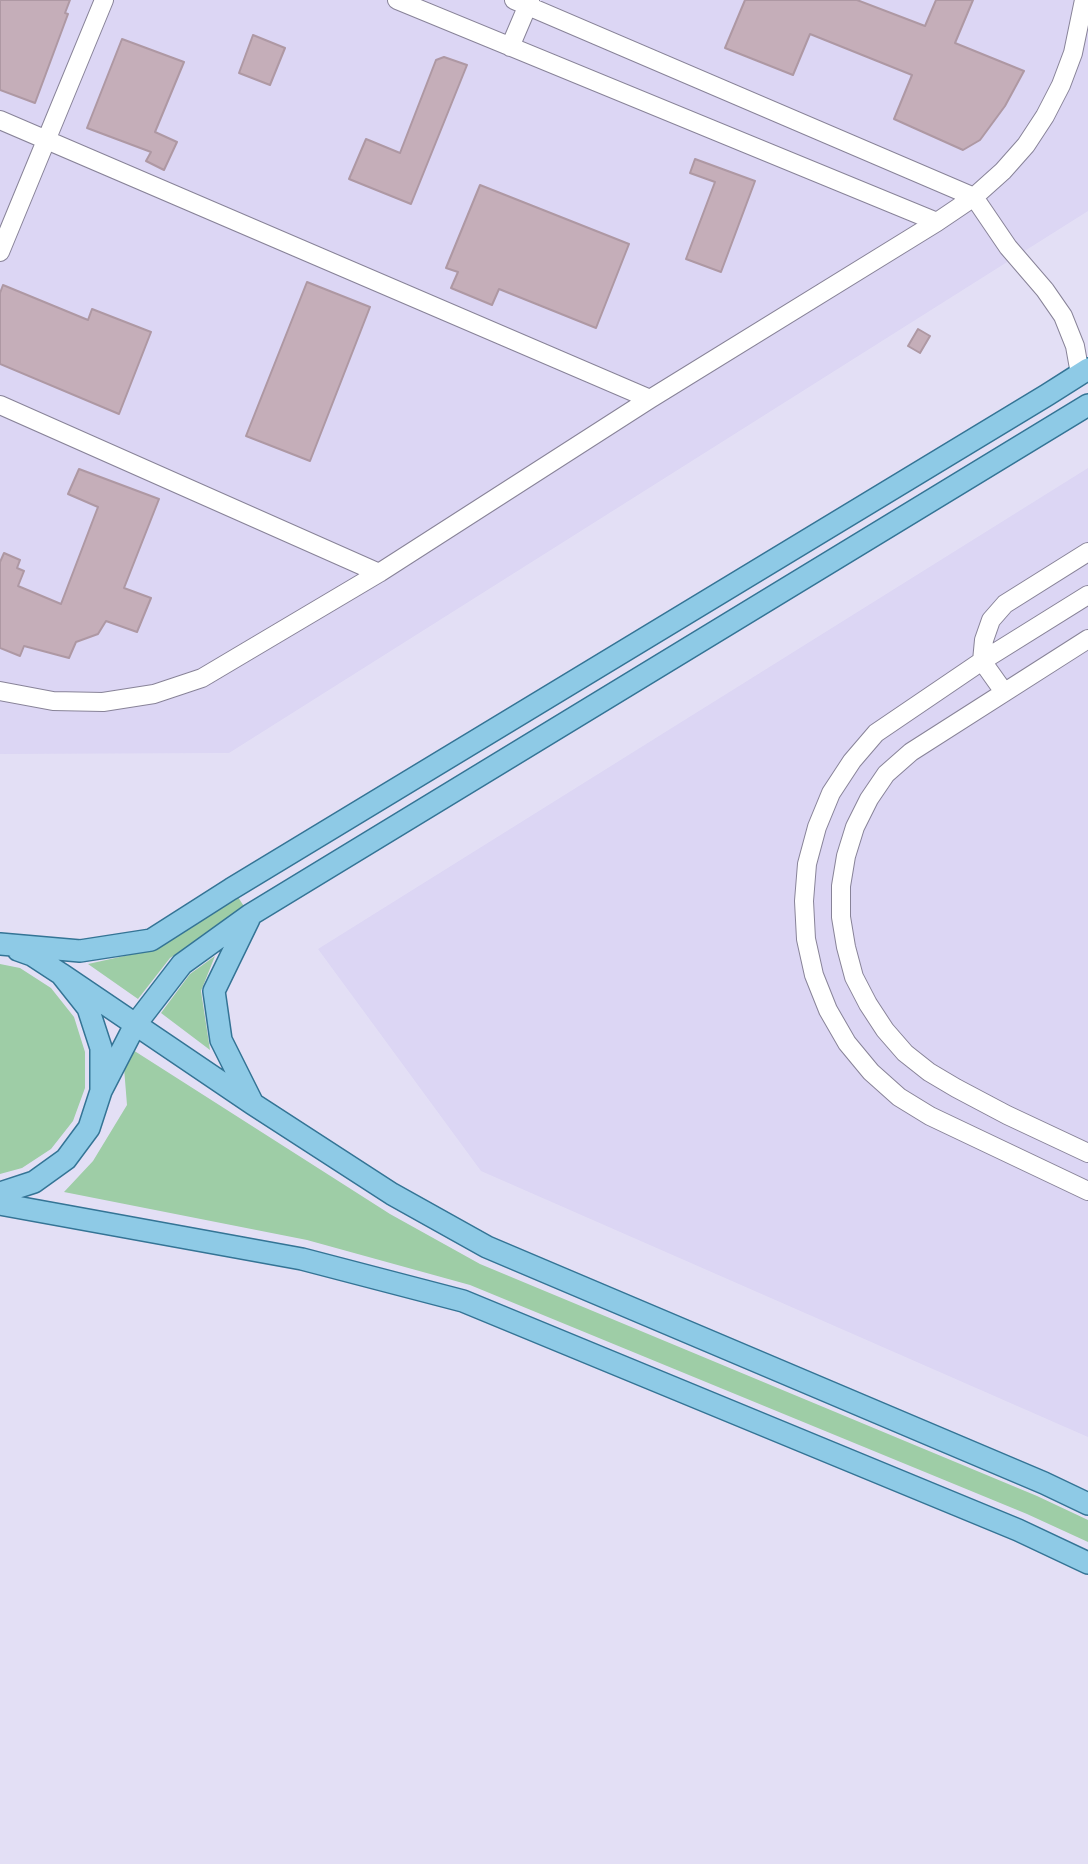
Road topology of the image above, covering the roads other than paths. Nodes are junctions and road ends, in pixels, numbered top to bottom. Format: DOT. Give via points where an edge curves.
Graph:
graph roads {
  1 [pos="104,0"];
  2 [pos="397,0"];
  3 [pos="1084,0"];
  4 [pos="524,2"];
  5 [pos="510,47"];
  6 [pos="0,120"];
  7 [pos="46,139"];
  8 [pos="974,197"];
  9 [pos="937,222"];
  10 [pos="0,251"];
  11 [pos="1084,371"];
  12 [pos="1047,395"];
  13 [pos="650,399"];
  14 [pos="0,405"];
  15 [pos="1088,405"];
  16 [pos="1065,419"];
  17 [pos="1088,552"];
  18 [pos="379,573"];
  19 [pos="1088,595"];
  20 [pos="1088,639"];
  21 [pos="982,661"];
  22 [pos="0,691"];
  23 [pos="1004,692"];
  24 [pos="250,915"];
  25 [pos="0,944"];
  26 [pos="61,974"];
  27 [pos="135,1025"];
  28 [pos="101,1091"];
  29 [pos="253,1104"];
  30 [pos="1088,1153"];
  31 [pos="1088,1191"];
  32 [pos="0,1194"];
  33 [pos="0,1203"];
  34 [pos="1088,1504"];
  35 [pos="1088,1563"];
  1 -- 7 [label="street"];
  2 -- 5 [label="street"];
  3 -- 8 [label="street" via="1073,53 1045,116 1026,145"];
  4 -- 5 [label="street"];
  4 -- 8 [label="street"];
  5 -- 9 [label="street"];
  6 -- 7 [label="street"];
  7 -- 10 [label="street"];
  7 -- 13 [label="street"];
  8 -- 9 [label="street"];
  8 -- 11 [label="street" via="1007,247 1059,309"];
  9 -- 13 [label="street"];
  11 -- 12 [label="main road"];
  12 -- 16 [label="main road"];
  12 -- 25 [label="main road" via="150,940 80,951"];
  13 -- 18 [label="street"];
  14 -- 18 [label="street"];
  15 -- 16 [label="main road"];
  16 -- 24 [label="main road"];
  17 -- 21 [label="street" via="997,611 987,630"];
  18 -- 22 [label="street" via="202,678 178,687 129,699 78,702"];
  19 -- 21 [label="street"];
  20 -- 23 [label="street"];
  21 -- 23 [label="street"];
  21 -- 31 [label="street" via="876,733 831,793 807,863 806,939 828,1010 871,1072 930,1116"];
  23 -- 30 [label="street" via="911,752 886,774 869,799 855,827 841,886 846,947 868,1004 905,1053 956,1088"];
  24 -- 27 [label="main road" via="182,964"];
  24 -- 29 [label="main road" via="214,991 221,1040"];
  25 -- 26 [label="main road" via="33,955"];
  26 -- 27 [label="main road"];
  26 -- 28 [label="main road" via="88,1008 102,1048"];
  27 -- 28 [label="main road"];
  27 -- 29 [label="main road"];
  28 -- 32 [label="main road" via="89,1128 66,1159 34,1182"];
  29 -- 34 [label="main road" via="392,1194 486,1247"];
  33 -- 35 [label="main road" via="302,1259 463,1301"];
}
